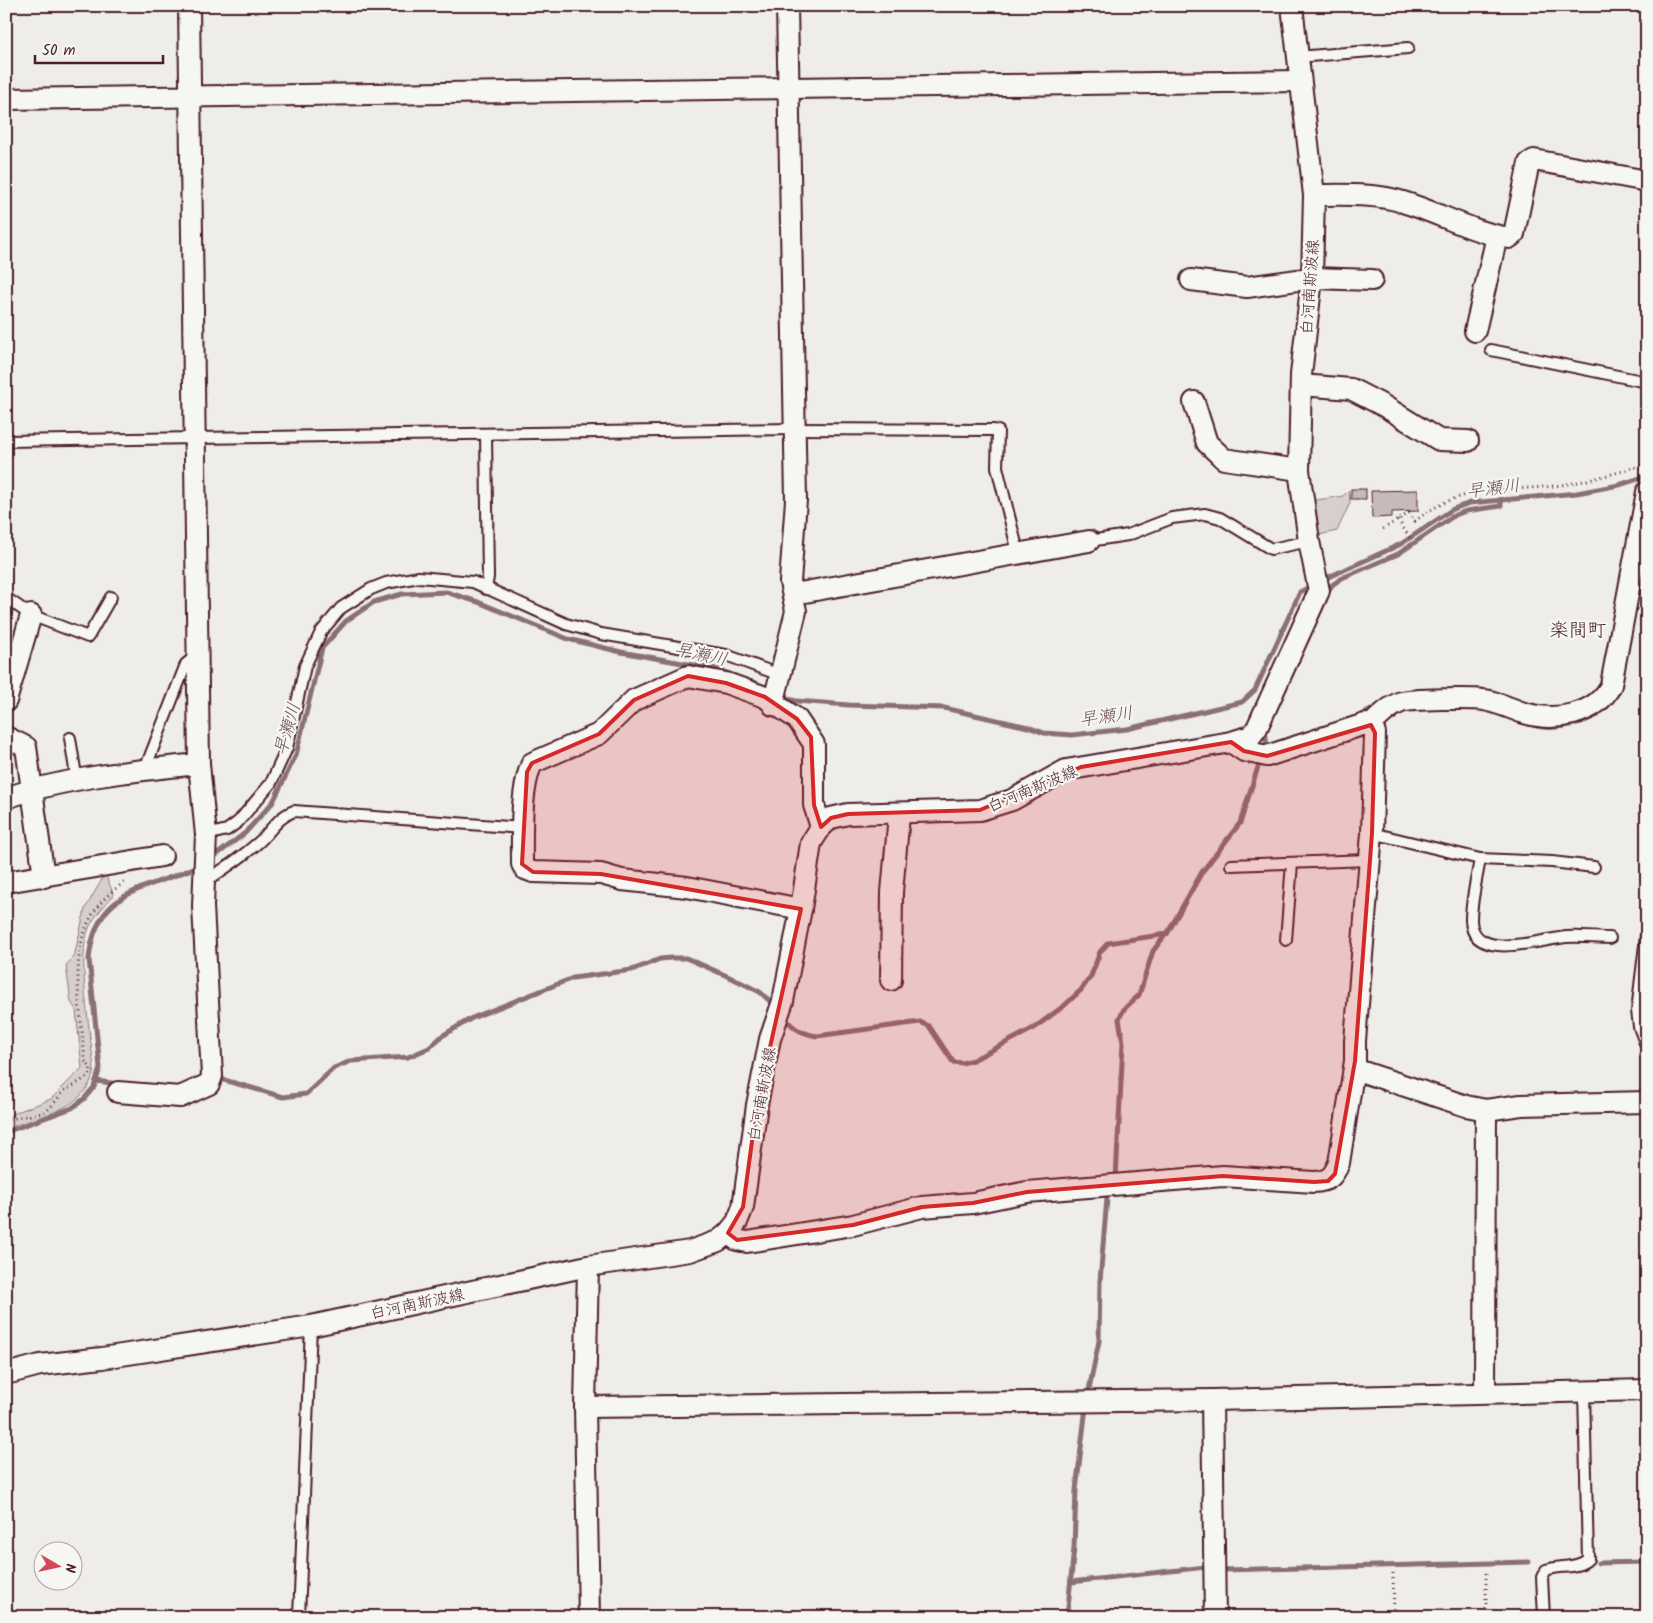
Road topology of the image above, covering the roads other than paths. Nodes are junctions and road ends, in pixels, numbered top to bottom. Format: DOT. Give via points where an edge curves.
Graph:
graph roads {
  1 [pos="189,6"];
  2 [pos="787,6"];
  3 [pos="1292,6"];
  4 [pos="1408,48"];
  5 [pos="1297,56"];
  6 [pos="1300,81"];
  7 [pos="788,88"];
  8 [pos="190,97"];
  9 [pos="6,99"];
  10 [pos="1647,181"];
  11 [pos="1314,195"];
  12 [pos="1497,236"];
  13 [pos="1312,278"];
  14 [pos="1191,280"];
  15 [pos="1372,280"];
  16 [pos="1475,332"];
  17 [pos="1491,350"];
  18 [pos="1647,382"];
  19 [pos="1301,385"];
  20 [pos="1194,402"];
  21 [pos="794,429"];
  22 [pos="486,435"];
  23 [pos="195,438"];
  24 [pos="6,441"];
  25 [pos="1468,441"];
  26 [pos="1299,470"];
  27 [pos="1647,492"];
  28 [pos="1089,540"];
  29 [pos="1309,541"];
  30 [pos="1018,552"];
  31 [pos="1639,580"];
  32 [pos="486,589"];
  33 [pos="794,594"];
  34 [pos="111,597"];
  35 [pos="6,598"];
  36 [pos="31,615"];
  37 [pos="197,655"];
  38 [pos="777,691"];
  39 [pos="6,702"];
  40 [pos="1371,725"];
  41 [pos="6,738"];
  42 [pos="70,738"];
  43 [pos="1231,742"];
  44 [pos="199,764"];
  45 [pos="145,769"];
  46 [pos="77,782"];
  47 [pos="32,790"];
  48 [pos="6,798"];
  49 [pos="899,815"];
  50 [pos="821,827"];
  51 [pos="522,828"];
  52 [pos="1372,833"];
  53 [pos="206,841"];
  54 [pos="162,856"];
  55 [pos="1480,859"];
  56 [pos="1370,860"];
  57 [pos="1292,863"];
  58 [pos="1231,865"];
  59 [pos="1594,867"];
  60 [pos="44,877"];
  61 [pos="204,877"];
  62 [pos="6,882"];
  63 [pos="801,909"];
  64 [pos="1647,928"];
  65 [pos="1610,938"];
  66 [pos="1286,940"];
  67 [pos="891,980"];
  68 [pos="1647,1048"];
  69 [pos="1354,1069"];
  70 [pos="118,1092"];
  71 [pos="1647,1102"];
  72 [pos="1486,1110"];
  73 [pos="728,1233"];
  74 [pos="588,1266"];
  75 [pos="311,1326"];
  76 [pos="6,1374"];
  77 [pos="1647,1390"];
  78 [pos="1584,1391"];
  79 [pos="1484,1393"];
  80 [pos="1212,1400"];
  81 [pos="585,1406"];
  82 [pos="299,1617"];
  83 [pos="589,1617"];
  84 [pos="1215,1617"];
  85 [pos="1544,1617"];
  1 -- 8 [label="street"];
  2 -- 7 [label="street"];
  3 -- 5 [label="street, 白河南斯波線"];
  4 -- 5 [label="lane"];
  5 -- 6 [label="street, 白河南斯波線"];
  6 -- 7 [label="street"];
  6 -- 11 [label="street, 白河南斯波線"];
  7 -- 8 [label="street"];
  7 -- 21 [label="street"];
  8 -- 9 [label="street"];
  8 -- 23 [label="street"];
  10 -- 12 [label="street" via="1534,160 1529,163 1514,234 1510,238"];
  11 -- 12 [label="street" via="1372,196 1402,201"];
  11 -- 13 [label="street, 白河南斯波線"];
  12 -- 16 [label="street"];
  13 -- 14 [label="street" via="1247,287"];
  13 -- 15 [label="street"];
  13 -- 19 [label="street, 白河南斯波線"];
  17 -- 18 [label="lane"];
  19 -- 25 [label="street" via="1351,389 1439,440"];
  19 -- 26 [label="street, 白河南斯波線"];
  20 -- 26 [label="street" via="1207,443 1224,459"];
  21 -- 22 [label="lane"];
  21 -- 30 [label="lane" via="998,432 997,467"];
  21 -- 33 [label="street" via="796,500 790,582"];
  22 -- 23 [label="lane"];
  22 -- 32 [label="lane"];
  23 -- 24 [label="lane"];
  23 -- 37 [label="street"];
  26 -- 29 [label="street, 白河南斯波線"];
  27 -- 31 [label="street"];
  28 -- 29 [label="lane" via="1128,535 1172,518 1205,514 1220,518 1271,549"];
  28 -- 30 [label="street"];
  29 -- 43 [label="street, 白河南斯波線" via="1319,591 1257,728 1252,736"];
  30 -- 33 [label="street"];
  31 -- 40 [label="street" via="1611,685 1600,701 1591,707 1552,717 1482,699 1402,702 1382,713"];
  32 -- 38 [label="lane" via="566,624 602,634 726,655"];
  32 -- 53 [label="lane" via="473,582 419,577 386,583 341,608 321,632 310,655 287,748 271,783 238,822"];
  33 -- 38 [label="street" via="796,610"];
  34 -- 36 [label="lane" via="88,637"];
  35 -- 36 [label="lane"];
  36 -- 39 [label="street"];
  37 -- 44 [label="street"];
  37 -- 45 [label="lane" via="186,664"];
  38 -- 50 [label="street" via="814,744 814,805"];
  38 -- 51 [label="street" via="765,697 726,683 688,676 634,700 599,734 532,763 527,772"];
  40 -- 43 [label="street" via="1365,724 1268,756 1244,751"];
  40 -- 52 [label="street" via="1374,733"];
  41 -- 47 [label="street" via="26,747"];
  42 -- 46 [label="lane"];
  43 -- 49 [label="street, 白河南斯波線" via="1066,770 1012,800 980,810"];
  44 -- 45 [label="street"];
  44 -- 53 [label="street"];
  45 -- 46 [label="street"];
  46 -- 47 [label="street"];
  47 -- 48 [label="street"];
  47 -- 60 [label="street"];
  49 -- 50 [label="street, 白河南斯波線" via="848,814 831,818"];
  49 -- 67 [label="street" via="892,892"];
  50 -- 63 [label="street, 白河南斯波線" via="812,843"];
  51 -- 61 [label="lane" via="294,811 285,814 249,850"];
  51 -- 63 [label="street" via="522,864 525,870 601,874"];
  52 -- 55 [label="lane"];
  52 -- 56 [label="street"];
  53 -- 61 [label="street"];
  54 -- 60 [label="street"];
  55 -- 59 [label="lane"];
  55 -- 65 [label="lane" via="1471,920 1480,940 1490,945 1505,946 1568,937"];
  56 -- 57 [label="lane"];
  56 -- 69 [label="street"];
  57 -- 58 [label="lane"];
  57 -- 66 [label="lane"];
  60 -- 62 [label="street"];
  61 -- 70 [label="street" via="212,1076 208,1084 180,1097"];
  63 -- 73 [label="street, 白河南斯波線" via="757,1105 743,1207"];
  64 -- 68 [label="lane" via="1637,1011"];
  69 -- 72 [label="street"];
  69 -- 73 [label="street" via="1339,1163 1328,1181 1223,1176 1027,1192 973,1203 922,1207 853,1225 747,1242"];
  71 -- 72 [label="street" via="1521,1105"];
  72 -- 79 [label="street"];
  73 -- 74 [label="street, 白河南斯波線" via="718,1241 690,1252"];
  74 -- 75 [label="street, 白河南斯波線"];
  74 -- 81 [label="street"];
  75 -- 76 [label="street, 白河南斯波線" via="40,1365"];
  75 -- 82 [label="lane"];
  77 -- 78 [label="street"];
  78 -- 79 [label="street"];
  78 -- 85 [label="lane" via="1588,1559 1584,1563 1546,1570 1542,1577"];
  79 -- 80 [label="street"];
  80 -- 81 [label="street"];
  80 -- 84 [label="street"];
  81 -- 83 [label="street"];
}
